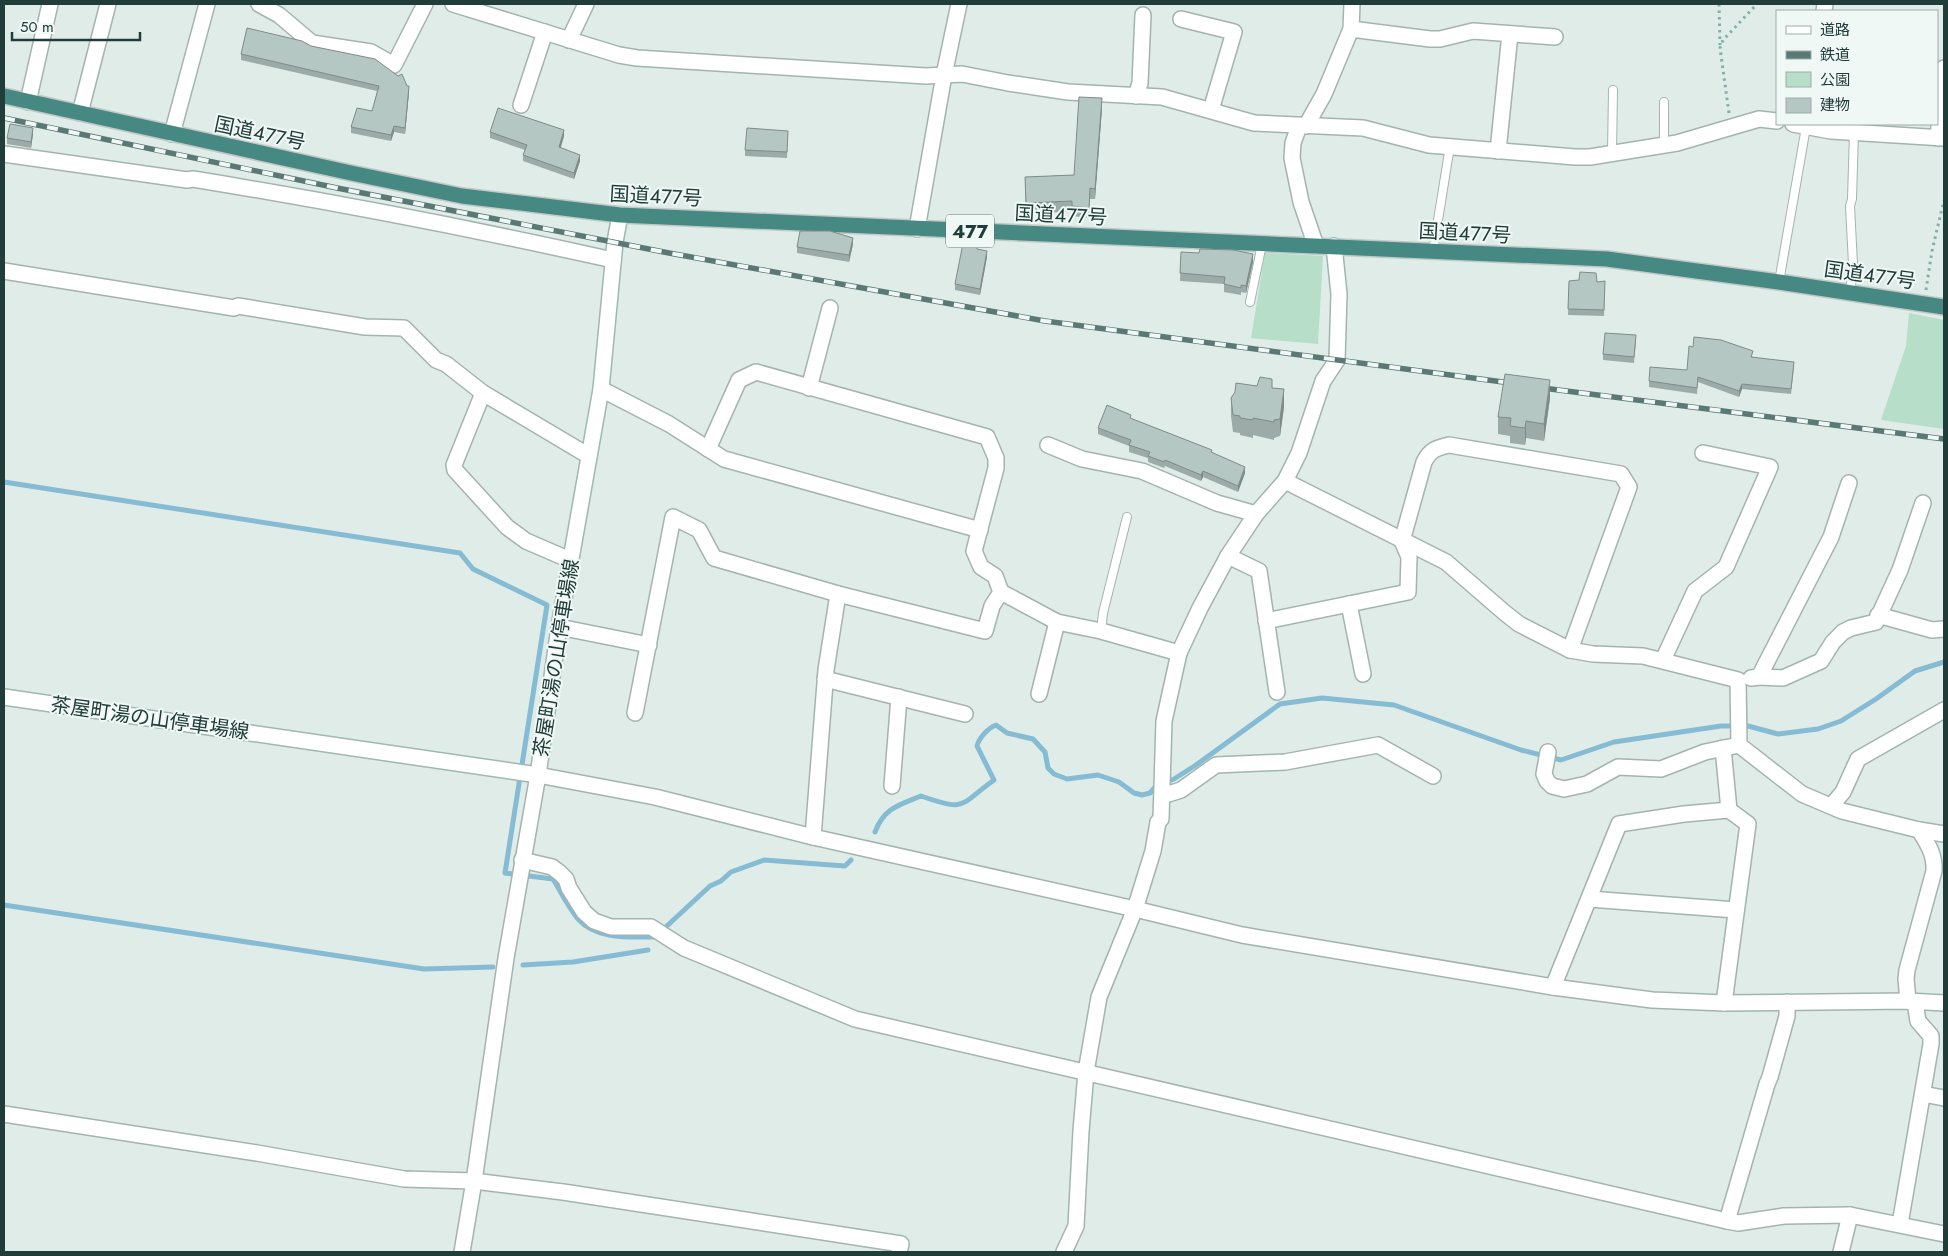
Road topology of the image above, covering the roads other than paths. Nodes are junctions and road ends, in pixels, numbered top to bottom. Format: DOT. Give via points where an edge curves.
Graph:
graph roads {
  1 [pos="50,4"];
  2 [pos="108,4"];
  3 [pos="207,4"];
  4 [pos="259,4"];
  5 [pos="425,4"];
  6 [pos="453,4"];
  7 [pos="586,4"];
  8 [pos="958,4"];
  9 [pos="1352,4"];
  10 [pos="1143,14"];
  11 [pos="1181,19"];
  12 [pos="1351,29"];
  13 [pos="545,32"];
  14 [pos="1510,34"];
  15 [pos="1555,37"];
  16 [pos="569,40"];
  17 [pos="1944,68"];
  18 [pos="944,75"];
  19 [pos="1613,90"];
  20 [pos="4,96"];
  21 [pos="1136,96"];
  22 [pos="28,102"];
  23 [pos="1664,102"];
  24 [pos="521,106"];
  25 [pos="1211,110"];
  26 [pos="80,113"];
  27 [pos="1776,121"];
  28 [pos="1799,125"];
  29 [pos="1302,126"];
  30 [pos="1854,132"];
  31 [pos="172,134"];
  32 [pos="1941,138"];
  33 [pos="1450,146"];
  34 [pos="1664,146"];
  35 [pos="1498,151"];
  36 [pos="1612,153"];
  37 [pos="4,154"];
  38 [pos="620,215"];
  39 [pos="917,229"];
  40 [pos="1262,244"];
  41 [pos="1316,246"];
  42 [pos="1334,246"];
  43 [pos="1433,251"];
  44 [pos="613,260"];
  45 [pos="4,271"];
  46 [pos="1779,282"];
  47 [pos="1850,293"];
  48 [pos="1250,302"];
  49 [pos="1944,307"];
  50 [pos="830,308"];
  51 [pos="809,388"];
  52 [pos="601,389"];
  53 [pos="483,393"];
  54 [pos="1048,445"];
  55 [pos="708,449"];
  56 [pos="1703,453"];
  57 [pos="589,456"];
  58 [pos="1285,481"];
  59 [pos="1849,483"];
  60 [pos="1922,504"];
  61 [pos="1256,514"];
  62 [pos="1127,517"];
  63 [pos="980,530"];
  64 [pos="1402,540"];
  65 [pos="1228,556"];
  66 [pos="570,560"];
  67 [pos="1001,592"];
  68 [pos="838,594"];
  69 [pos="1348,604"];
  70 [pos="1878,615"];
  71 [pos="1266,621"];
  72 [pos="1057,622"];
  73 [pos="559,626"];
  74 [pos="1944,629"];
  75 [pos="1101,631"];
  76 [pos="649,645"];
  77 [pos="1570,650"];
  78 [pos="1179,653"];
  79 [pos="1663,660"];
  80 [pos="1363,674"];
  81 [pos="1759,678"];
  82 [pos="825,679"];
  83 [pos="1738,680"];
  84 [pos="1277,692"];
  85 [pos="1039,694"];
  86 [pos="4,697"];
  87 [pos="899,698"];
  88 [pos="1944,710"];
  89 [pos="635,713"];
  90 [pos="965,714"];
  91 [pos="1740,741"];
  92 [pos="1723,748"];
  93 [pos="1547,759"];
  94 [pos="535,775"];
  95 [pos="1433,776"];
  96 [pos="892,786"];
  97 [pos="1162,794"];
  98 [pos="1832,806"];
  99 [pos="1729,810"];
  100 [pos="1919,830"];
  101 [pos="1944,834"];
  102 [pos="814,837"];
  103 [pos="521,862"];
  104 [pos="1589,899"];
  105 [pos="1135,909"];
  106 [pos="1736,910"];
  107 [pos="1553,987"];
  108 [pos="1788,1002"];
  109 [pos="1911,1002"];
  110 [pos="1724,1003"];
  111 [pos="1944,1003"];
  112 [pos="1086,1072"];
  113 [pos="1923,1094"];
  114 [pos="1944,1098"];
  115 [pos="4,1114"];
  116 [pos="474,1181"];
  117 [pos="1850,1215"];
  118 [pos="1727,1221"];
  119 [pos="1900,1224"];
  120 [pos="1944,1234"];
  121 [pos="462,1252"];
  122 [pos="899,1252"];
  123 [pos="1064,1252"];
  124 [pos="1841,1252"];
  1 -- 22 [label="street"];
  2 -- 26 [label="street"];
  3 -- 31 [label="street"];
  4 -- 5 [label="street" via="279,15 312,43 371,52 394,66"];
  6 -- 13 [label="street"];
  7 -- 16 [label="street"];
  8 -- 18 [label="street"];
  9 -- 12 [label="street"];
  10 -- 21 [label="street" via="1140,82"];
  11 -- 25 [label="street" via="1234,32"];
  12 -- 14 [label="street" via="1440,39 1473,31"];
  12 -- 29 [label="street" via="1324,94"];
  13 -- 16 [label="street"];
  13 -- 24 [label="street"];
  14 -- 15 [label="street"];
  14 -- 35 [label="street"];
  16 -- 18 [label="street" via="637,58"];
  17 -- 32 [label="street"];
  18 -- 21 [label="street" via="962,74 1060,91"];
  18 -- 39 [label="street"];
  19 -- 36 [label="lane"];
  20 -- 22 [label="highway, 国道477号 / 477"];
  21 -- 25 [label="street" via="1162,97"];
  22 -- 26 [label="highway, 国道477号 / 477"];
  23 -- 34 [label="lane"];
  25 -- 29 [label="street" via="1254,123"];
  26 -- 31 [label="highway, 国道477号 / 477"];
  27 -- 34 [label="street" via="1759,119"];
  28 -- 30 [label="street"];
  28 -- 46 [label="lane"];
  29 -- 33 [label="street" via="1363,128 1429,145"];
  29 -- 41 [label="street" via="1293,143 1292,158 1301,202"];
  30 -- 32 [label="street"];
  30 -- 47 [label="lane"];
  31 -- 38 [label="highway, 国道477号 / 477" via="462,196"];
  33 -- 35 [label="street"];
  33 -- 43 [label="lane"];
  34 -- 36 [label="street"];
  35 -- 36 [label="street" via="1575,157"];
  37 -- 44 [label="street" via="321,200"];
  38 -- 39 [label="highway, 国道477号 / 477"];
  38 -- 44 [label="street, 茶屋町湯の山停車場線"];
  39 -- 40 [label="highway, 国道477号 / 477"];
  40 -- 41 [label="highway, 国道477号 / 477"];
  40 -- 48 [label="lane"];
  41 -- 42 [label="highway, 国道477号 / 477"];
  42 -- 43 [label="highway, 国道477号 / 477"];
  42 -- 58 [label="street" via="1339,294 1337,360 1323,381 1299,454"];
  43 -- 46 [label="highway, 国道477号 / 477" via="1607,259"];
  44 -- 52 [label="street, 茶屋町湯の山停車場線"];
  45 -- 53 [label="street" via="365,327 404,328 436,360"];
  46 -- 47 [label="highway, 国道477号 / 477"];
  47 -- 49 [label="highway, 国道477号 / 477"];
  50 -- 51 [label="street"];
  51 -- 55 [label="street" via="756,372 739,380"];
  51 -- 63 [label="street" via="987,437 996,458 996,468"];
  52 -- 55 [label="street" via="669,424"];
  52 -- 57 [label="street, 茶屋町湯の山停車場線"];
  53 -- 57 [label="street"];
  53 -- 66 [label="street" via="454,465 455,470 507,527 526,541"];
  54 -- 61 [label="street" via="1082,459 1142,471 1217,502"];
  55 -- 63 [label="street" via="724,459"];
  56 -- 79 [label="street" via="1770,467 1726,567 1695,591"];
  57 -- 66 [label="street, 茶屋町湯の山停車場線"];
  58 -- 61 [label="street"];
  58 -- 64 [label="street"];
  59 -- 81 [label="street" via="1831,537"];
  60 -- 70 [label="street" via="1900,570"];
  61 -- 65 [label="street"];
  62 -- 75 [label="lane"];
  63 -- 67 [label="street" via="974,551 981,568 995,576"];
  64 -- 69 [label="street" via="1409,556 1408,592"];
  64 -- 77 [label="street" via="1446,562 1519,624"];
  64 -- 77 [label="street" via="1424,462 1435,448 1449,445 1469,447 1621,474 1629,487"];
  65 -- 71 [label="street" via="1259,571"];
  65 -- 78 [label="street"];
  66 -- 73 [label="street, 茶屋町湯の山停車場線"];
  67 -- 68 [label="street" via="992,606 985,631"];
  67 -- 72 [label="street"];
  68 -- 76 [label="street" via="714,558 699,530 673,517"];
  68 -- 82 [label="street"];
  69 -- 71 [label="street"];
  69 -- 80 [label="street"];
  70 -- 74 [label="street" via="1932,630"];
  70 -- 81 [label="street" via="1876,622 1843,632 1821,661 1783,678"];
  71 -- 84 [label="street"];
  72 -- 75 [label="street"];
  72 -- 85 [label="street"];
  73 -- 76 [label="street"];
  73 -- 94 [label="street, 茶屋町湯の山停車場線"];
  75 -- 78 [label="street"];
  76 -- 89 [label="street"];
  77 -- 79 [label="street"];
  78 -- 97 [label="street" via="1164,721"];
  79 -- 83 [label="street"];
  81 -- 83 [label="street"];
  82 -- 87 [label="street"];
  82 -- 102 [label="street"];
  83 -- 91 [label="street"];
  86 -- 94 [label="street, 茶屋町湯の山停車場線"];
  87 -- 90 [label="street"];
  87 -- 96 [label="street"];
  88 -- 98 [label="street" via="1858,759 1843,792"];
  91 -- 92 [label="street"];
  91 -- 98 [label="street" via="1802,794"];
  92 -- 93 [label="street" via="1660,769 1618,766 1587,784 1564,789 1547,781 1544,774"];
  92 -- 99 [label="street"];
  94 -- 102 [label="street" via="656,797"];
  94 -- 103 [label="street"];
  95 -- 97 [label="street" via="1378,745 1285,762 1216,765 1181,790"];
  97 -- 105 [label="street" via="1161,819"];
  98 -- 100 [label="street"];
  99 -- 104 [label="street" via="1619,824"];
  99 -- 106 [label="street" via="1748,824"];
  100 -- 101 [label="street"];
  100 -- 109 [label="street" via="1935,860 1907,970"];
  102 -- 105 [label="street"];
  103 -- 112 [label="street" via="552,867 560,872 584,912 594,921 611,927 652,927 684,948 855,1019"];
  103 -- 116 [label="street"];
  104 -- 106 [label="street"];
  104 -- 107 [label="street"];
  105 -- 107 [label="street" via="1242,935"];
  105 -- 112 [label="street" via="1099,997"];
  106 -- 110 [label="street"];
  107 -- 110 [label="street" via="1652,1000"];
  108 -- 109 [label="street"];
  108 -- 110 [label="street"];
  108 -- 118 [label="street" via="1787,1016"];
  109 -- 111 [label="street"];
  109 -- 113 [label="street" via="1918,1021 1931,1036"];
  112 -- 118 [label="street"];
  112 -- 123 [label="street" via="1076,1226"];
  113 -- 114 [label="street"];
  113 -- 119 [label="street"];
  115 -- 116 [label="street" via="404,1179"];
  116 -- 121 [label="street"];
  116 -- 122 [label="street" via="901,1244"];
  117 -- 118 [label="street" via="1784,1216 1738,1223"];
  117 -- 119 [label="street"];
  117 -- 124 [label="street"];
  119 -- 120 [label="street"];
}
